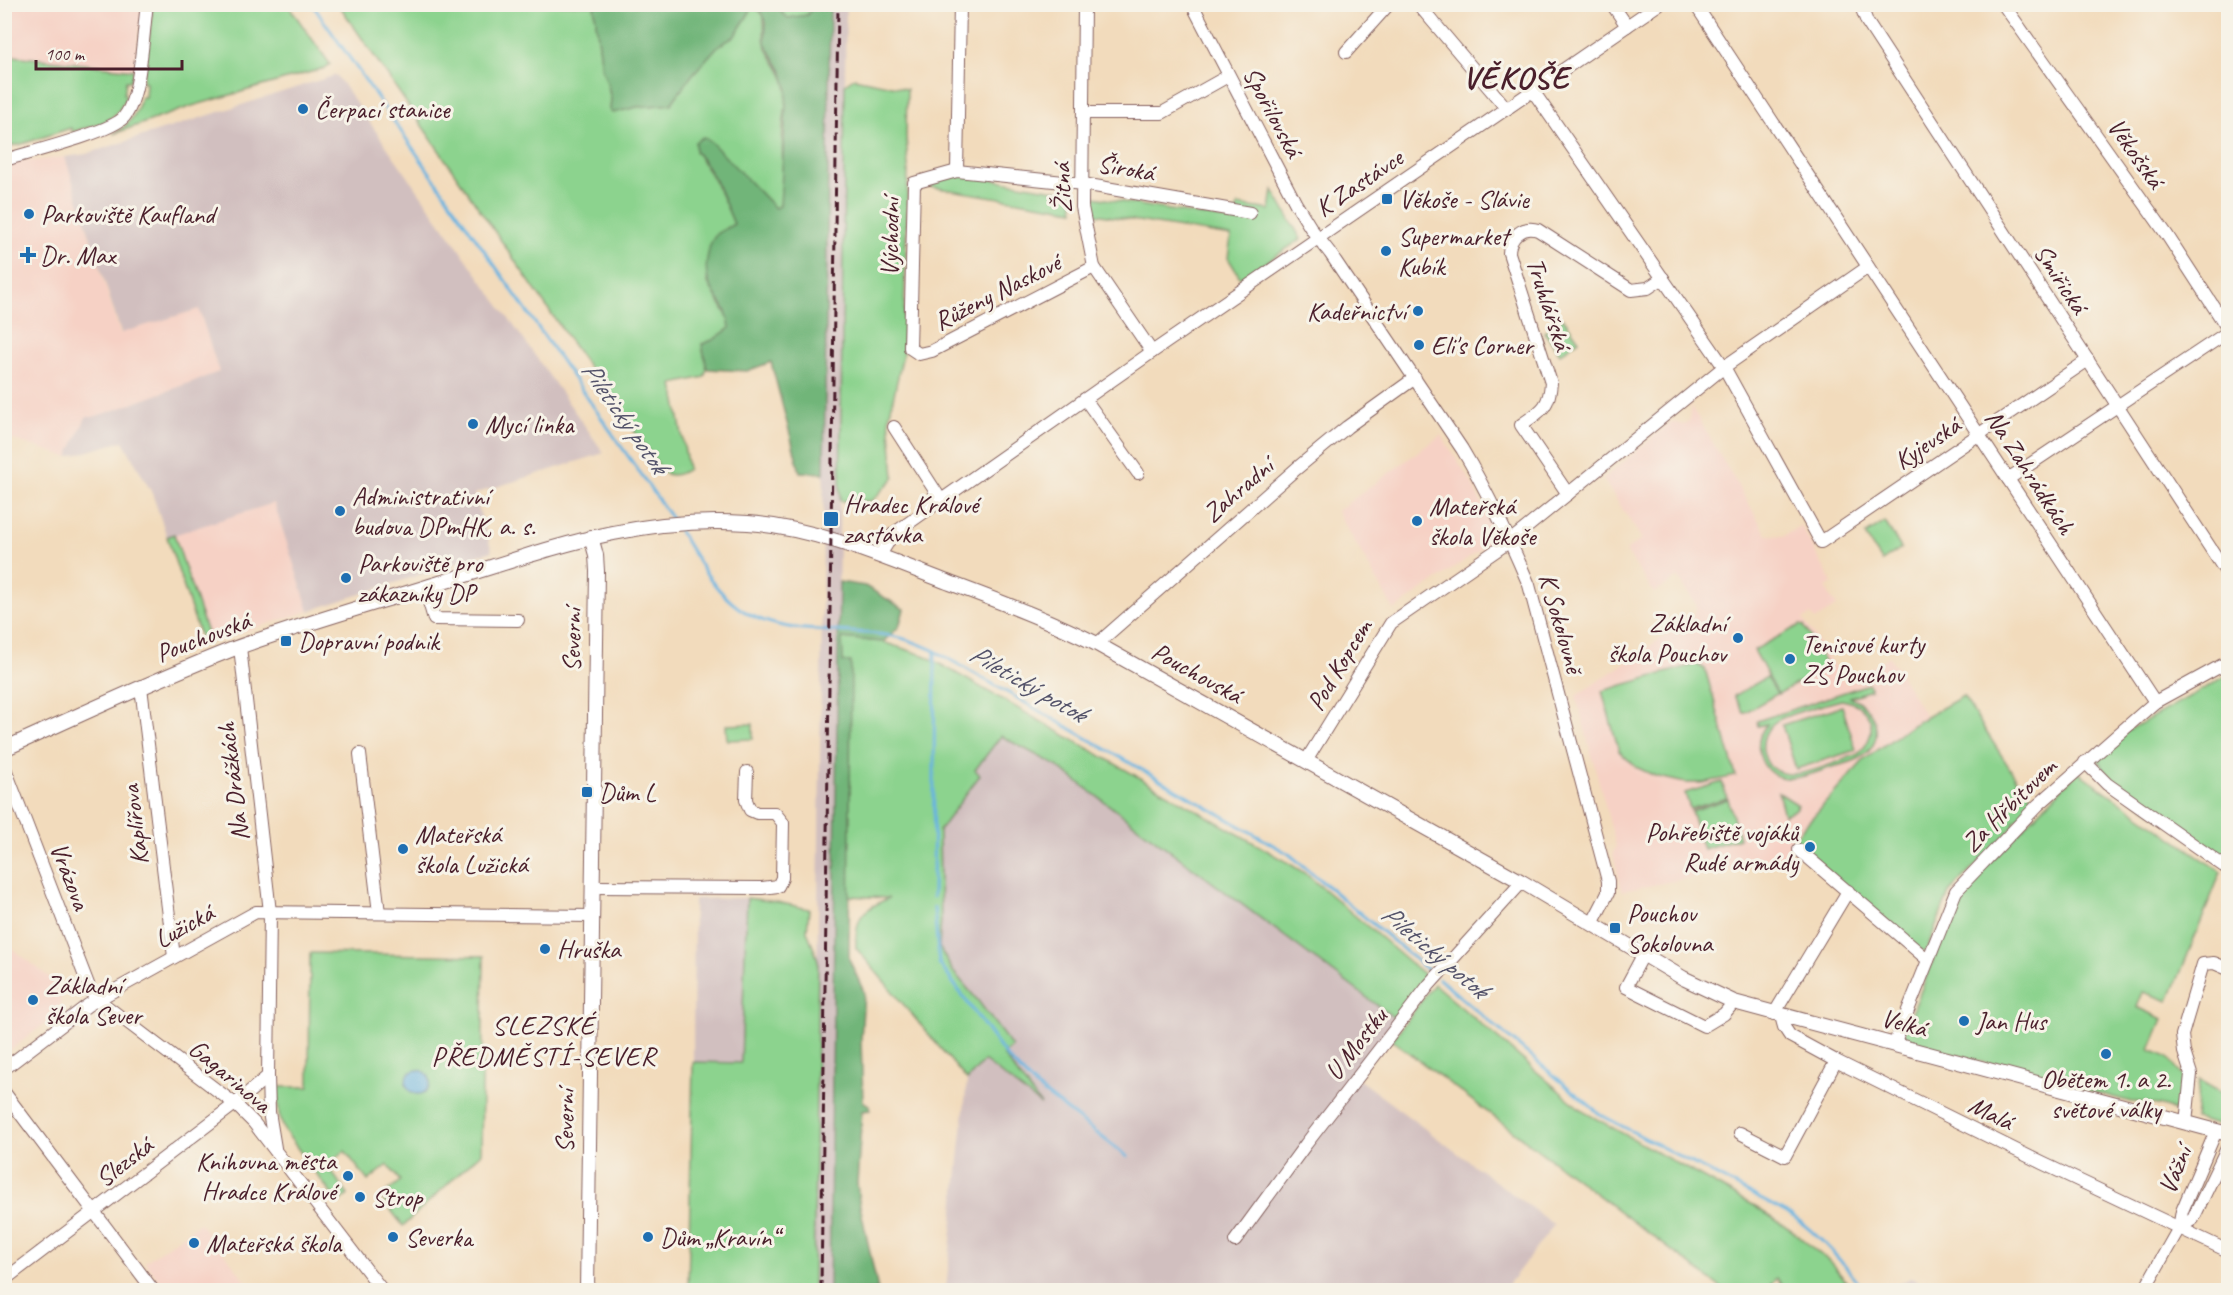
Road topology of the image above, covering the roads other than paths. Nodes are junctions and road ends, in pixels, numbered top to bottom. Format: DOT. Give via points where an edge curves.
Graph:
graph roads {
  1 [pos="147,4"];
  2 [pos="960,4"];
  3 [pos="1084,4"];
  4 [pos="1192,4"];
  5 [pos="1389,4"];
  6 [pos="1418,4"];
  7 [pos="1612,4"];
  8 [pos="1659,4"];
  9 [pos="1695,4"];
  10 [pos="1860,4"];
  11 [pos="2003,4"];
  12 [pos="1627,26"];
  13 [pos="1346,52"];
  14 [pos="1228,76"];
  15 [pos="1533,91"];
  16 [pos="1507,109"];
  17 [pos="1083,113"];
  18 [pos="8,159"];
  19 [pos="957,171"];
  20 [pos="1083,184"];
  21 [pos="1250,213"];
  22 [pos="1318,238"];
  23 [pos="1094,267"];
  24 [pos="1868,267"];
  25 [pos="1663,278"];
  26 [pos="2229,331"];
  27 [pos="1152,352"];
  28 [pos="920,354"];
  29 [pos="2088,360"];
  30 [pos="1725,367"];
  31 [pos="1415,378"];
  32 [pos="1085,399"];
  33 [pos="2118,406"];
  34 [pos="894,427"];
  35 [pos="1978,435"];
  36 [pos="1138,473"];
  37 [pos="2007,479"];
  38 [pos="1568,494"];
  39 [pos="941,500"];
  40 [pos="591,537"];
  41 [pos="1510,541"];
  42 [pos="880,555"];
  43 [pos="2229,575"];
  44 [pos="424,588"];
  45 [pos="518,620"];
  46 [pos="1097,644"];
  47 [pos="240,647"];
  48 [pos="2229,662"];
  49 [pos="141,687"];
  50 [pos="2155,702"];
  51 [pos="4,749"];
  52 [pos="360,754"];
  53 [pos="1306,761"];
  54 [pos="2085,762"];
  55 [pos="4,766"];
  56 [pos="747,772"];
  57 [pos="1799,850"];
  58 [pos="2229,869"];
  59 [pos="1522,882"];
  60 [pos="593,887"];
  61 [pos="1848,891"];
  62 [pos="270,912"];
  63 [pos="379,913"];
  64 [pos="592,915"];
  65 [pos="1593,924"];
  66 [pos="1643,955"];
  67 [pos="174,957"];
  68 [pos="1928,960"];
  69 [pos="2229,969"];
  70 [pos="98,999"];
  71 [pos="1734,1002"];
  72 [pos="1778,1015"];
  73 [pos="1894,1045"];
  74 [pos="1836,1061"];
  75 [pos="4,1069"];
  76 [pos="268,1076"];
  77 [pos="4,1092"];
  78 [pos="235,1104"];
  79 [pos="2186,1123"];
  80 [pos="1740,1133"];
  81 [pos="2222,1133"];
  82 [pos="2229,1146"];
  83 [pos="276,1150"];
  84 [pos="94,1212"];
  85 [pos="2180,1228"];
  86 [pos="1235,1241"];
  87 [pos="2229,1251"];
  88 [pos="4,1280"];
  89 [pos="153,1290"];
  90 [pos="382,1290"];
  91 [pos="587,1290"];
  92 [pos="2144,1290"];
  1 -- 18 [label="street" via="134,94 124,116 105,129"];
  2 -- 19 [label="street"];
  3 -- 17 [label="street, Žitná"];
  4 -- 14 [label="street, Spořilovská"];
  5 -- 13 [label="street"];
  6 -- 16 [label="street"];
  7 -- 12 [label="street"];
  8 -- 12 [label="street, K Zastávce"];
  9 -- 24 [label="street, Na Zahrádkách"];
  10 -- 29 [label="street, Smiřická" via="1867,22"];
  11 -- 26 [label="street, Věkošská" via="2167,235"];
  12 -- 15 [label="street, K Zastávce"];
  14 -- 17 [label="street" via="1162,113"];
  14 -- 22 [label="street, Spořilovská"];
  15 -- 16 [label="street, K Zastávce"];
  15 -- 25 [label="street"];
  16 -- 22 [label="street, K Zastávce"];
  17 -- 20 [label="street, Žitná"];
  19 -- 20 [label="street, Široká"];
  19 -- 28 [label="street, Východní" via="914,183 910,348"];
  20 -- 21 [label="street, Široká"];
  20 -- 23 [label="street, Žitná" via="1082,207"];
  22 -- 27 [label="street, K Zastávce"];
  22 -- 31 [label="street, K Sokolovně"];
  23 -- 27 [label="street, Žitná"];
  23 -- 28 [label="street, Růženy Naskové"];
  24 -- 30 [label="street"];
  24 -- 35 [label="street, Na Zahrádkách"];
  25 -- 30 [label="street"];
  25 -- 38 [label="street, Truhlářská" via="1648,288 1631,290 1531,227 1514,237 1510,246 1551,383 1550,399 1521,425"];
  26 -- 33 [label="street"];
  27 -- 32 [label="street, K Zastávce"];
  29 -- 33 [label="street, Smiřická"];
  29 -- 35 [label="street, Kyjevská"];
  30 -- 35 [label="street, Kyjevská" via="1821,542"];
  30 -- 38 [label="street"];
  31 -- 41 [label="street, K Sokolovně" via="1479,477"];
  31 -- 46 [label="street, Zahradní" via="1296,469"];
  32 -- 36 [label="street"];
  32 -- 39 [label="street, K Zastávce"];
  33 -- 37 [label="street"];
  33 -- 43 [label="street, Smiřická"];
  34 -- 39 [label="street"];
  35 -- 37 [label="street, Na Zahrádkách"];
  37 -- 50 [label="street, Na Zahrádkách"];
  38 -- 41 [label="street"];
  39 -- 42 [label="street, K Zastávce" via="893,534"];
  40 -- 42 [label="street, Pouchovská" via="693,521 750,523 789,529"];
  40 -- 44 [label="street, Pouchovská"];
  40 -- 60 [label="street, Severní" via="597,571"];
  41 -- 53 [label="street, Pod Kopcem" via="1391,623"];
  41 -- 65 [label="street, K Sokolovně" via="1529,585 1608,882 1608,893"];
  42 -- 46 [label="street, Pouchovská"];
  44 -- 45 [label="street" via="434,619"];
  44 -- 47 [label="street, Pouchovská"];
  46 -- 53 [label="street, Pouchovská"];
  47 -- 49 [label="street, Pouchovská"];
  47 -- 62 [label="street, Na Drážkách"];
  48 -- 50 [label="street"];
  49 -- 51 [label="street, Pouchovská"];
  49 -- 67 [label="street, Kaplířova"];
  50 -- 54 [label="street"];
  52 -- 63 [label="street"];
  53 -- 59 [label="street, Pouchovská"];
  54 -- 58 [label="street, Za Hřbitovem" via="2108,784"];
  54 -- 68 [label="street, Za Hřbitovem" via="1956,891"];
  55 -- 70 [label="street, Vrázova" via="89,988"];
  56 -- 60 [label="street" via="746,800 750,810 775,813 783,823 782,878 778,886"];
  57 -- 61 [label="street"];
  59 -- 65 [label="street, Pouchovská"];
  59 -- 86 [label="street, U Mostku" via="1429,985"];
  60 -- 64 [label="street, Severní"];
  61 -- 68 [label="street"];
  61 -- 72 [label="street"];
  62 -- 63 [label="street"];
  62 -- 67 [label="street, Lužická" via="256,912"];
  62 -- 76 [label="street"];
  63 -- 64 [label="street"];
  64 -- 91 [label="street, Severní"];
  65 -- 66 [label="street, Pouchovská"];
  66 -- 71 [label="street, Pouchovská"];
  66 -- 71 [label="street" via="1626,987 1704,1026 1724,1014"];
  67 -- 70 [label="street, Lužická"];
  68 -- 73 [label="street, Za Hřbitovem"];
  69 -- 79 [label="street" via="2214,963 2203,964 2182,1035 2191,1074"];
  70 -- 75 [label="street, Lužická"];
  70 -- 78 [label="street, Gagarinova"];
  71 -- 72 [label="street, Pouchovská"];
  72 -- 73 [label="street, Velká"];
  72 -- 74 [label="street, Malá" via="1790,1036"];
  73 -- 79 [label="street, Velká"];
  74 -- 80 [label="street" via="1785,1156"];
  74 -- 85 [label="street, Malá"];
  76 -- 78 [label="street, Slezská"];
  76 -- 83 [label="street"];
  77 -- 84 [label="street"];
  78 -- 83 [label="street, Gagarinova"];
  78 -- 84 [label="street, Slezská"];
  79 -- 81 [label="street, Velká"];
  81 -- 85 [label="street, Vážní" via="2182,1211"];
  82 -- 85 [label="street, Vážní" via="2193,1219"];
  83 -- 90 [label="street, Gagarinova"];
  84 -- 88 [label="street, Slezská"];
  84 -- 89 [label="street"];
  85 -- 87 [label="street, Malá"];
  85 -- 92 [label="street, Vážní"];
}
